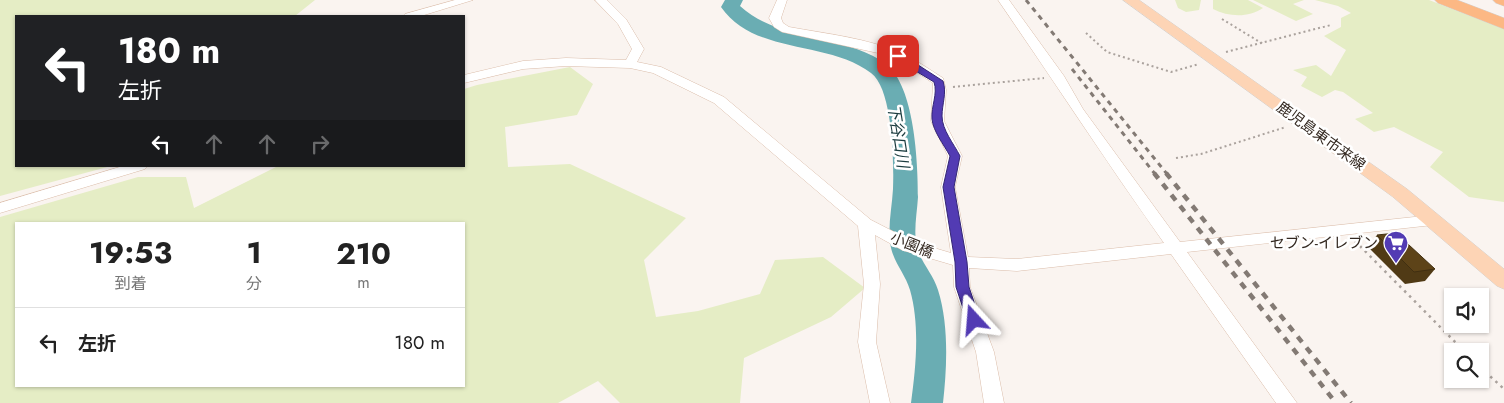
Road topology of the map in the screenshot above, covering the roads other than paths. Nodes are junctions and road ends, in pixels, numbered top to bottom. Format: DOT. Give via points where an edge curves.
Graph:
graph roads {
  1 [pos="468,0"];
  2 [pos="600,0"];
  3 [pos="782,0"];
  4 [pos="1003,0"];
  5 [pos="1130,0"];
  6 [pos="1443,0"];
  7 [pos="1467,0"];
  8 [pos="1504,13"];
  9 [pos="413,15"];
  10 [pos="1504,24"];
  11 [pos="630,64"];
  12 [pos="465,78"];
  13 [pos="137,167"];
  14 [pos="0,208"];
  15 [pos="1433,220"];
  16 [pos="866,224"];
  17 [pos="1177,249"];
  18 [pos="961,262"];
  19 [pos="1504,281"];
  20 [pos="880,403"];
  21 [pos="994,403"];
  22 [pos="1287,403"];
  1 -- 9 [label="street"];
  2 -- 11 [label="street" via="614,10 629,29 638,49"];
  3 -- 18 [label="street" via="775,18 778,25 786,30 864,44 898,56 939,81 937,118 955,156 948,187"];
  4 -- 17 [label="street"];
  5 -- 15 [label="main road, 鹿児島東市来線" via="1301,121"];
  6 -- 10 [label="highway"];
  7 -- 8 [label="highway"];
  11 -- 12 [label="street, 小園橋" via="566,62 523,65"];
  11 -- 16 [label="street, 小園橋" via="657,70 718,100"];
  13 -- 14 [label="street"];
  15 -- 17 [label="street, 小園橋"];
  15 -- 19 [label="main road, 鹿児島東市来線"];
  16 -- 18 [label="street, 小園橋" via="908,246"];
  16 -- 20 [label="street" via="872,284 867,342"];
  17 -- 18 [label="street, 小園橋" via="1017,265"];
  17 -- 22 [label="street"];
  18 -- 21 [label="street" via="962,287 985,352"];
}
